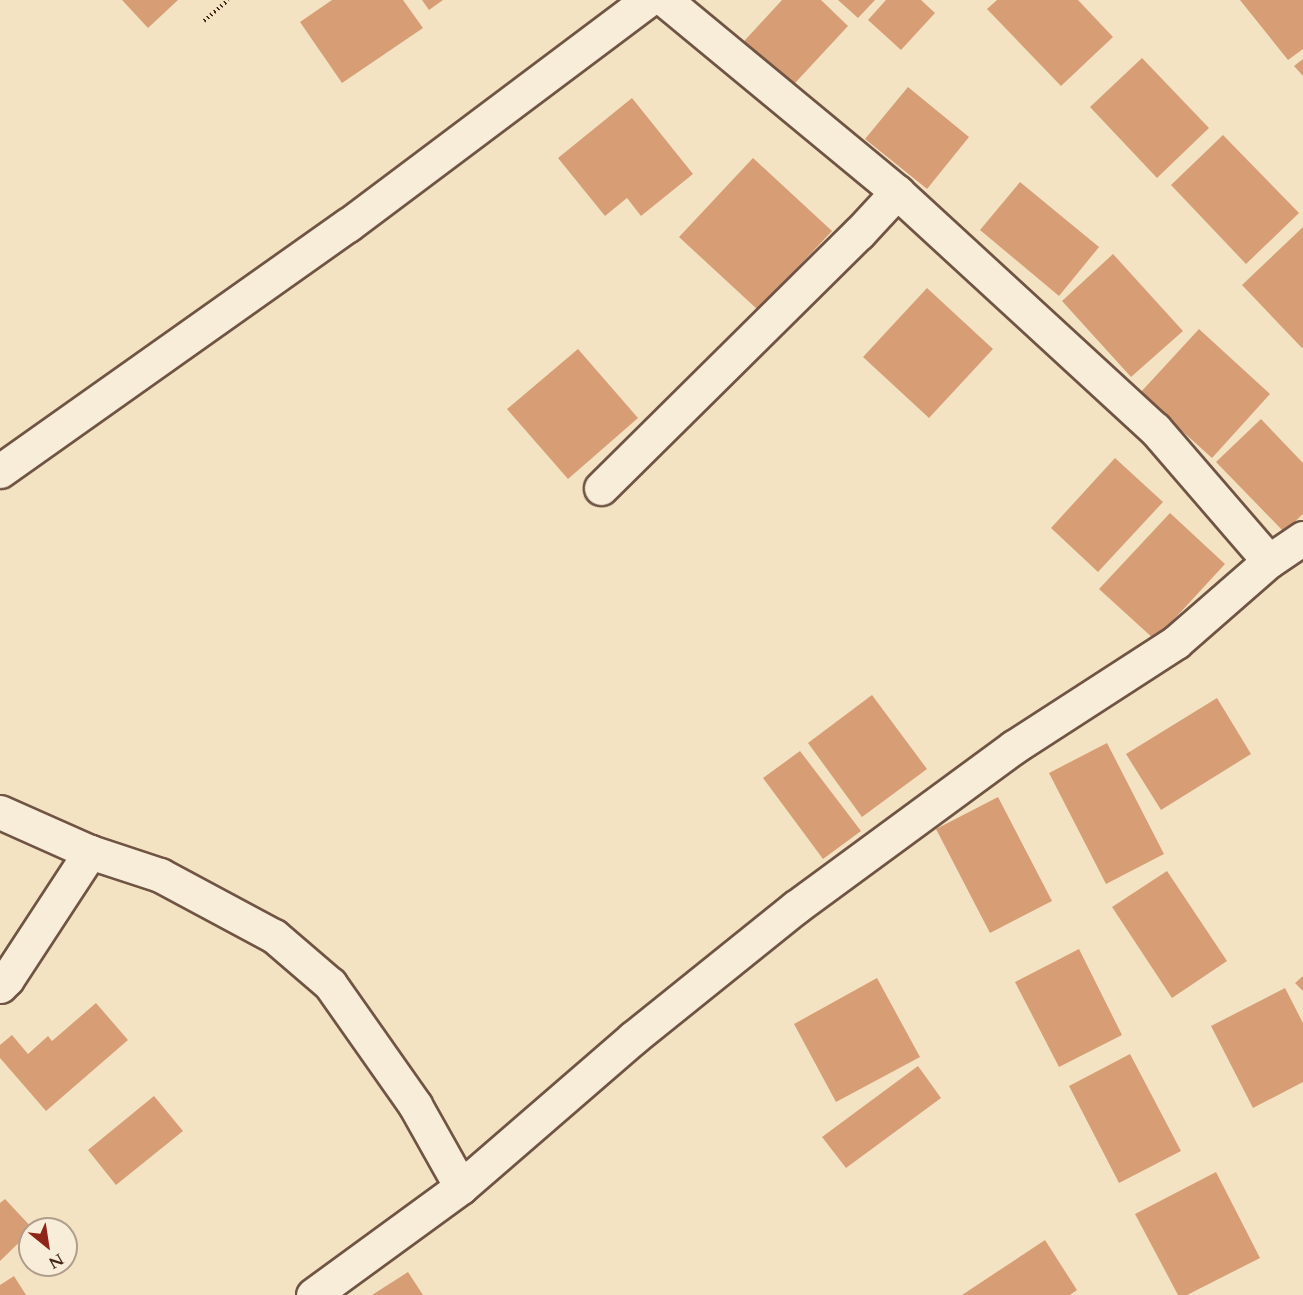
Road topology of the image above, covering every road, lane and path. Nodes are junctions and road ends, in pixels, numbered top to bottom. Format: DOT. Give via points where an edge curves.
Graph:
graph roads {
  1 [pos="228,0"];
  2 [pos="648,0"];
  3 [pos="665,0"];
  4 [pos="204,21"];
  5 [pos="897,192"];
  6 [pos="0,471"];
  7 [pos="602,488"];
  8 [pos="1303,538"];
  9 [pos="1269,561"];
  10 [pos="0,812"];
  11 [pos="90,852"];
  12 [pos="0,986"];
  13 [pos="461,1187"];
  14 [pos="313,1295"];
  1 -- 4 [label="path"];
  2 -- 6 [label="street" via="348,225"];
  3 -- 5 [label="street"];
  5 -- 7 [label="street"];
  5 -- 9 [label="street" via="1155,429"];
  8 -- 9 [label="street"];
  9 -- 13 [label="street" via="1176,642 1014,747 796,907 633,1038"];
  10 -- 11 [label="street"];
  11 -- 12 [label="street"];
  11 -- 13 [label="street" via="160,875 274,936 330,984 415,1105"];
  13 -- 14 [label="street"];
}
